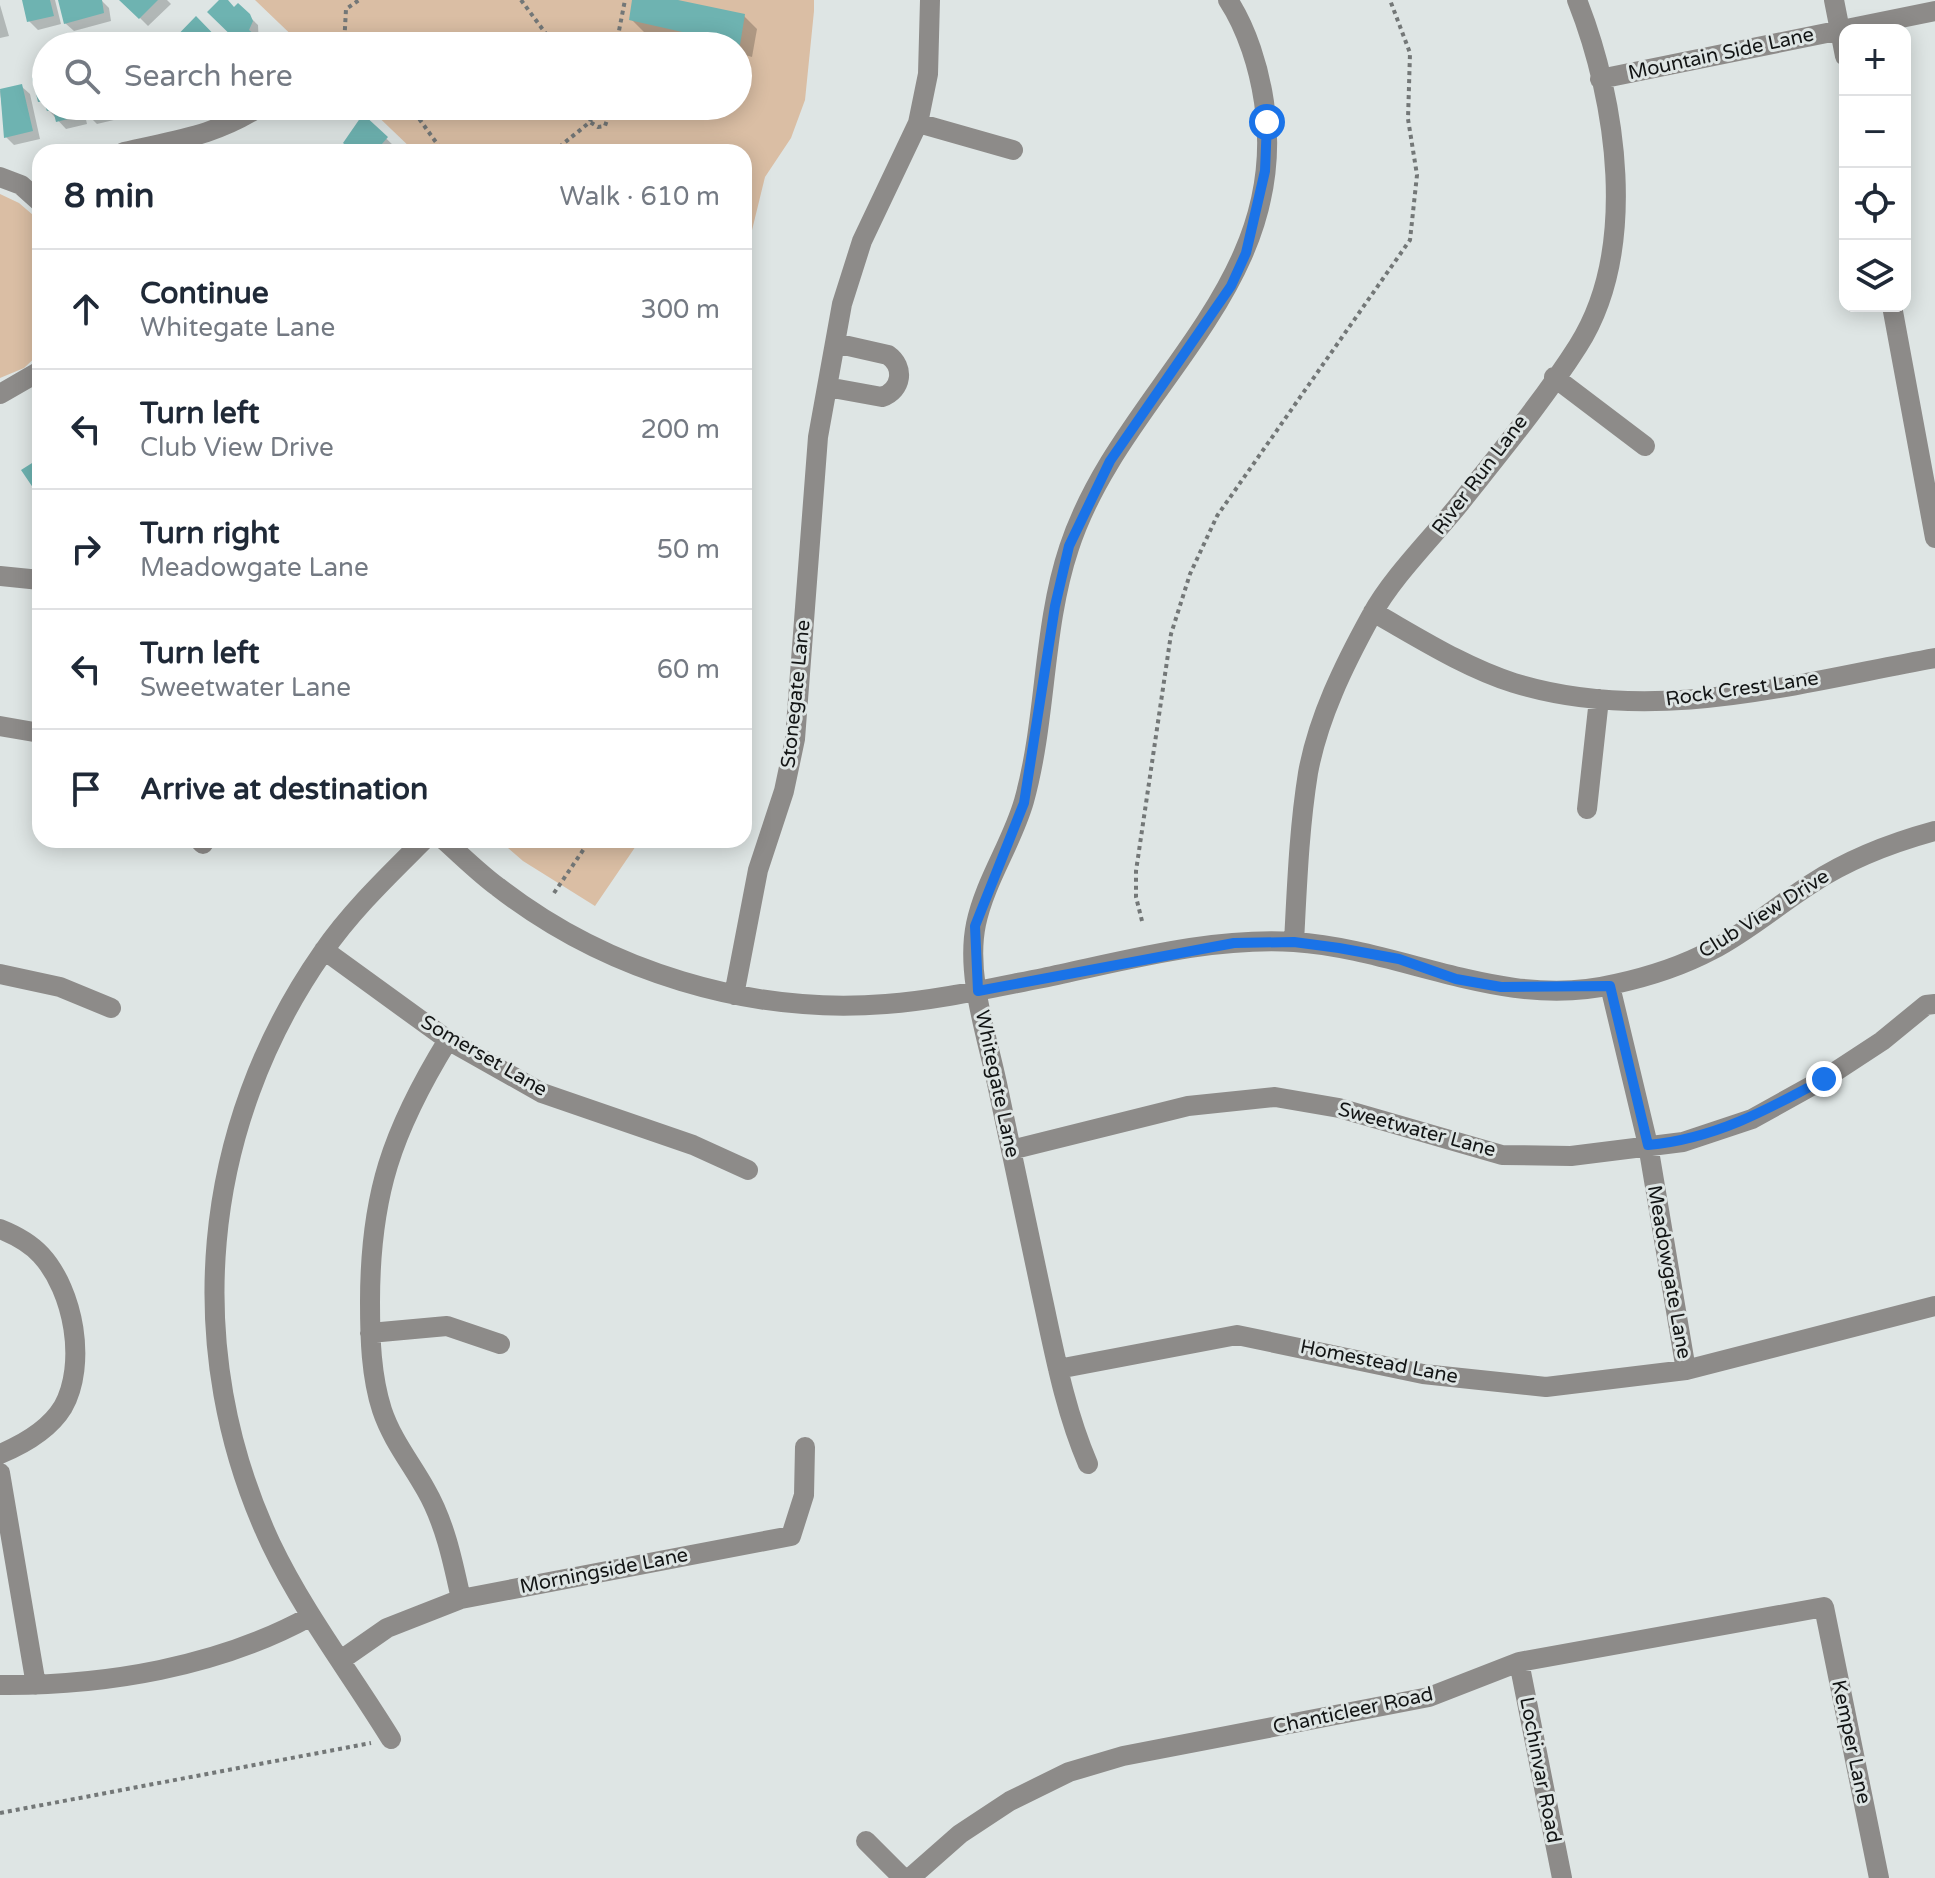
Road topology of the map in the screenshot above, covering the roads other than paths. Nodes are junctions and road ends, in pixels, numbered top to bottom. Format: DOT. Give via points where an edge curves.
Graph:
graph roads {
  1 [pos="930,0"];
  2 [pos="1228,0"];
  3 [pos="1577,0"];
  4 [pos="1834,0"];
  5 [pos="1935,11"];
  6 [pos="1839,24"];
  7 [pos="1866,24"];
  8 [pos="1839,29"];
  9 [pos="1600,79"];
  10 [pos="240,120"];
  11 [pos="918,123"];
  12 [pos="165,144"];
  13 [pos="1013,150"];
  14 [pos="0,177"];
  15 [pos="32,194"];
  16 [pos="1893,312"];
  17 [pos="835,343"];
  18 [pos="32,376"];
  19 [pos="1554,377"];
  20 [pos="827,387"];
  21 [pos="0,394"];
  22 [pos="1645,446"];
  23 [pos="1935,538"];
  24 [pos="0,576"];
  25 [pos="32,579"];
  26 [pos="1373,612"];
  27 [pos="1935,658"];
  28 [pos="1599,699"];
  29 [pos="0,726"];
  30 [pos="32,732"];
  31 [pos="1587,809"];
  32 [pos="1935,831"];
  33 [pos="417,848"];
  34 [pos="453,848"];
  35 [pos="1294,942"];
  36 [pos="324,950"];
  37 [pos="0,974"];
  38 [pos="1610,986"];
  39 [pos="978,991"];
  40 [pos="734,995"];
  41 [pos="1935,1004"];
  42 [pos="111,1008"];
  43 [pos="448,1040"];
  44 [pos="1648,1145"];
  45 [pos="1011,1150"];
  46 [pos="748,1170"];
  47 [pos="0,1229"];
  48 [pos="1935,1306"];
  49 [pos="370,1333"];
  50 [pos="500,1344"];
  51 [pos="1058,1369"];
  52 [pos="1686,1370"];
  53 [pos="805,1447"];
  54 [pos="0,1454"];
  55 [pos="1088,1464"];
  56 [pos="0,1473"];
  57 [pos="461,1599"];
  58 [pos="1824,1607"];
  59 [pos="311,1616"];
  60 [pos="341,1660"];
  61 [pos="1519,1662"];
  62 [pos="0,1685"];
  63 [pos="36,1685"];
  64 [pos="390,1738"];
  65 [pos="866,1841"];
  66 [pos="903,1878"];
  67 [pos="910,1878"];
  68 [pos="1562,1878"];
  69 [pos="1879,1878"];
  1 -- 11 [label="street, Stonegate Lane" via="928,74"];
  2 -- 39 [label="street, Whitegate Lane" via="1261,83 1267,122 1257,211 1231,286 1110,461 1069,546 1024,803 975,926"];
  3 -- 9 [label="street, River Run Lane"];
  4 -- 6 [label="street"];
  5 -- 7 [label="street, Mountain Side Lane"];
  8 -- 9 [label="street, Mountain Side Lane"];
  9 -- 19 [label="street, River Run Lane" via="1617,189 1614,239 1594,311 1579,345"];
  10 -- 12 [label="street"];
  11 -- 13 [label="street"];
  11 -- 17 [label="street, Stonegate Lane" via="862,241"];
  14 -- 15 [label="street"];
  16 -- 23 [label="street"];
  17 -- 20 [label="street, Stonegate Lane"];
  17 -- 20 [label="street" via="888,355 899,369 900,381 882,397"];
  18 -- 21 [label="street"];
  19 -- 22 [label="street"];
  19 -- 26 [label="street, River Run Lane"];
  20 -- 40 [label="street, Stonegate Lane" via="818,437 795,739 758,870"];
  24 -- 25 [label="street"];
  26 -- 28 [label="street, Rock Crest Lane" via="1458,660 1513,682"];
  26 -- 35 [label="street, River Run Lane" via="1322,722 1309,771"];
  27 -- 28 [label="street, Rock Crest Lane" via="1682,702"];
  28 -- 31 [label="street"];
  29 -- 30 [label="street"];
  32 -- 38 [label="street, Club View Drive" via="1862,855 1711,951"];
  33 -- 36 [label="street"];
  34 -- 40 [label="street, Club View Drive" via="498,888 584,942 650,970"];
  35 -- 38 [label="street, Club View Drive" via="1399,959 1456,979 1501,987"];
  35 -- 39 [label="street, Club View Drive" via="1176,951"];
  36 -- 43 [label="street, Somerset Lane"];
  36 -- 59 [label="street" via="285,1012 232,1147 217,1223 214,1290 215,1358 240,1469 271,1544"];
  37 -- 42 [label="street" via="60,987"];
  38 -- 44 [label="street, Meadowgate Lane"];
  39 -- 40 [label="street, Club View Drive" via="852,1005"];
  39 -- 45 [label="street, Whitegate Lane"];
  41 -- 44 [label="street, Sweetwater Lane" via="1926,1005 1824,1079 1752,1119 1683,1142"];
  43 -- 46 [label="street, Somerset Lane" via="542,1093 693,1145"];
  43 -- 49 [label="street" via="388,1159 372,1233"];
  44 -- 45 [label="street, Sweetwater Lane" via="1571,1156 1502,1155 1339,1108 1275,1097 1188,1106"];
  44 -- 52 [label="street, Meadowgate Lane"];
  45 -- 51 [label="street, Whitegate Lane"];
  47 -- 54 [label="street" via="41,1255 53,1271 69,1314 75,1359 75,1378 61,1409 39,1434"];
  48 -- 52 [label="street, Homestead Lane"];
  49 -- 50 [label="street" via="447,1326"];
  49 -- 57 [label="street" via="383,1410 396,1444 438,1515"];
  51 -- 52 [label="street, Homestead Lane" via="1237,1335 1423,1374 1546,1387"];
  51 -- 55 [label="street, Whitegate Lane" via="1072,1427"];
  53 -- 57 [label="street, Morningside Lane" via="804,1495 791,1536"];
  56 -- 63 [label="street"];
  57 -- 60 [label="street, Morningside Lane" via="387,1628"];
  58 -- 61 [label="street, Chanticleer Road"];
  58 -- 69 [label="street, Kemper Lane"];
  59 -- 60 [label="street"];
  59 -- 63 [label="street" via="218,1656 58,1686"];
  60 -- 64 [label="street"];
  61 -- 67 [label="street, Chanticleer Road" via="1429,1697 1123,1756 1069,1772 997,1809"];
  61 -- 68 [label="street, Lochinvar Road"];
  62 -- 63 [label="street"];
  65 -- 66 [label="street"];
}
